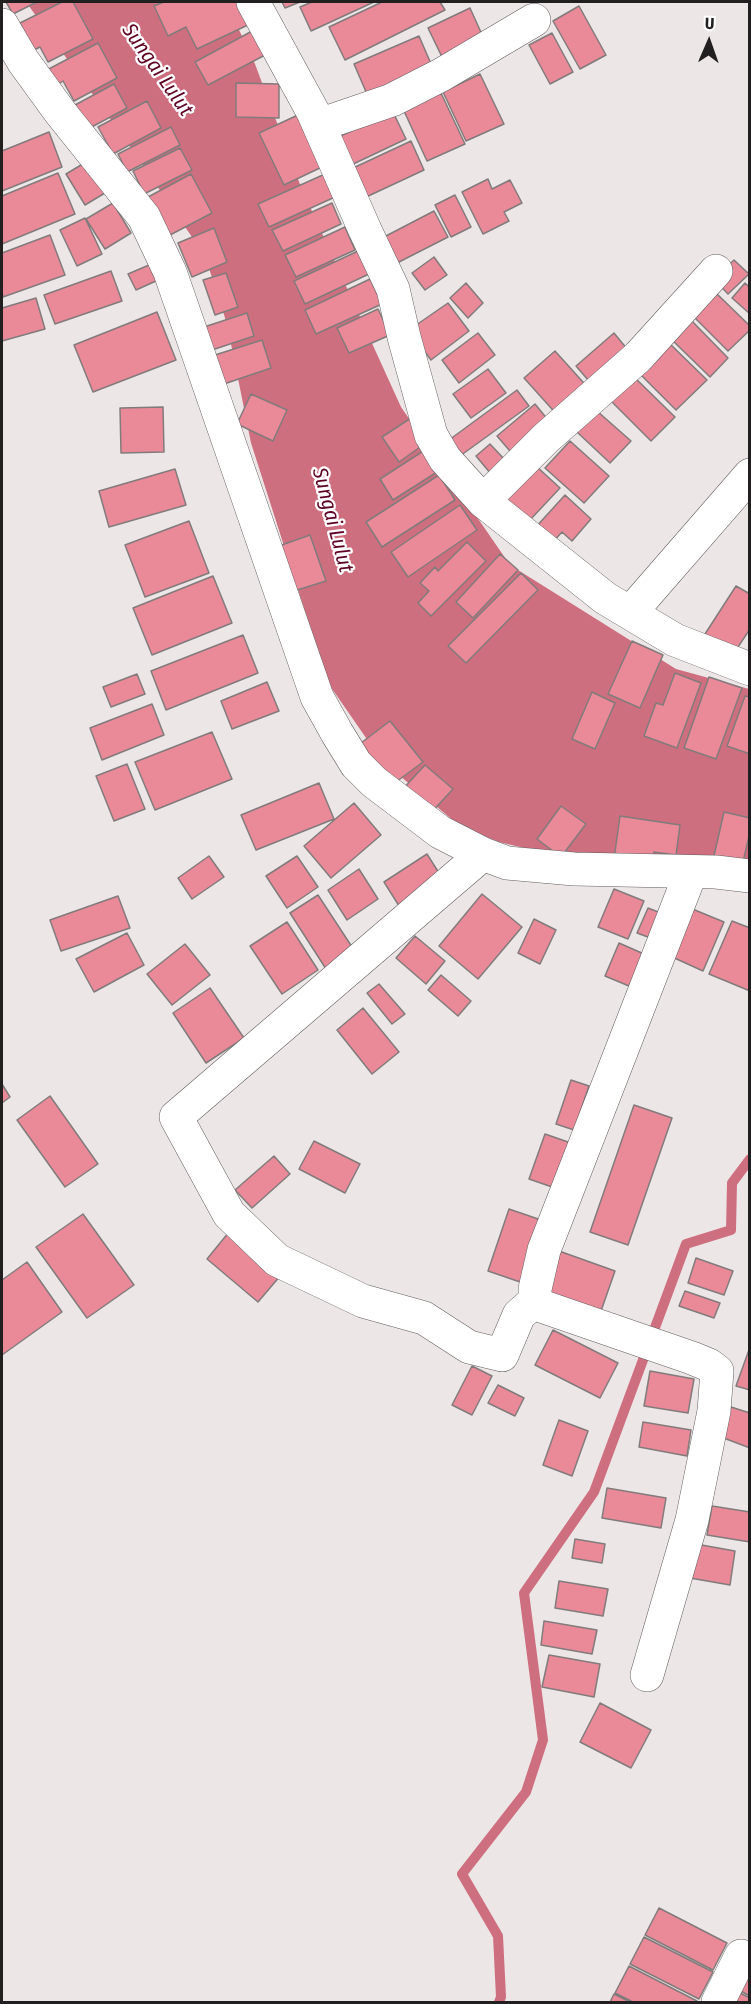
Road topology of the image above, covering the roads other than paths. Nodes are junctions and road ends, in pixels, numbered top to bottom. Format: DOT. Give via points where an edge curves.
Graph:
graph roads {
  1 [pos="253,2"];
  2 [pos="534,20"];
  3 [pos="2,26"];
  4 [pos="319,125"];
  5 [pos="716,271"];
  6 [pos="750,475"];
  7 [pos="483,501"];
  8 [pos="630,613"];
  9 [pos="750,669"];
  10 [pos="483,854"];
  11 [pos="691,872"];
  12 [pos="750,876"];
  13 [pos="535,1301"];
  14 [pos="647,1675"];
  15 [pos="741,1956"];
  16 [pos="718,2002"];
  1 -- 4 [label="street"];
  2 -- 4 [label="street" via="392,100"];
  3 -- 10 [label="street" via="60,112 144,217 170,272 317,696 337,733 356,764 374,782 440,832"];
  4 -- 7 [label="street" via="393,289 431,435 445,459"];
  5 -- 7 [label="street" via="638,357 546,438"];
  6 -- 8 [label="street"];
  7 -- 8 [label="street" via="604,598"];
  8 -- 9 [label="street" via="675,640"];
  10 -- 11 [label="street" via="539,866"];
  10 -- 13 [label="street" via="176,1117 230,1214 277,1260 363,1301 424,1318 469,1347 502,1355 519,1316"];
  11 -- 12 [label="street"];
  11 -- 13 [label="street" via="544,1250"];
  13 -- 14 [label="street" via="692,1358 717,1371 714,1411 692,1520"];
  15 -- 16 [label="street"];
}
